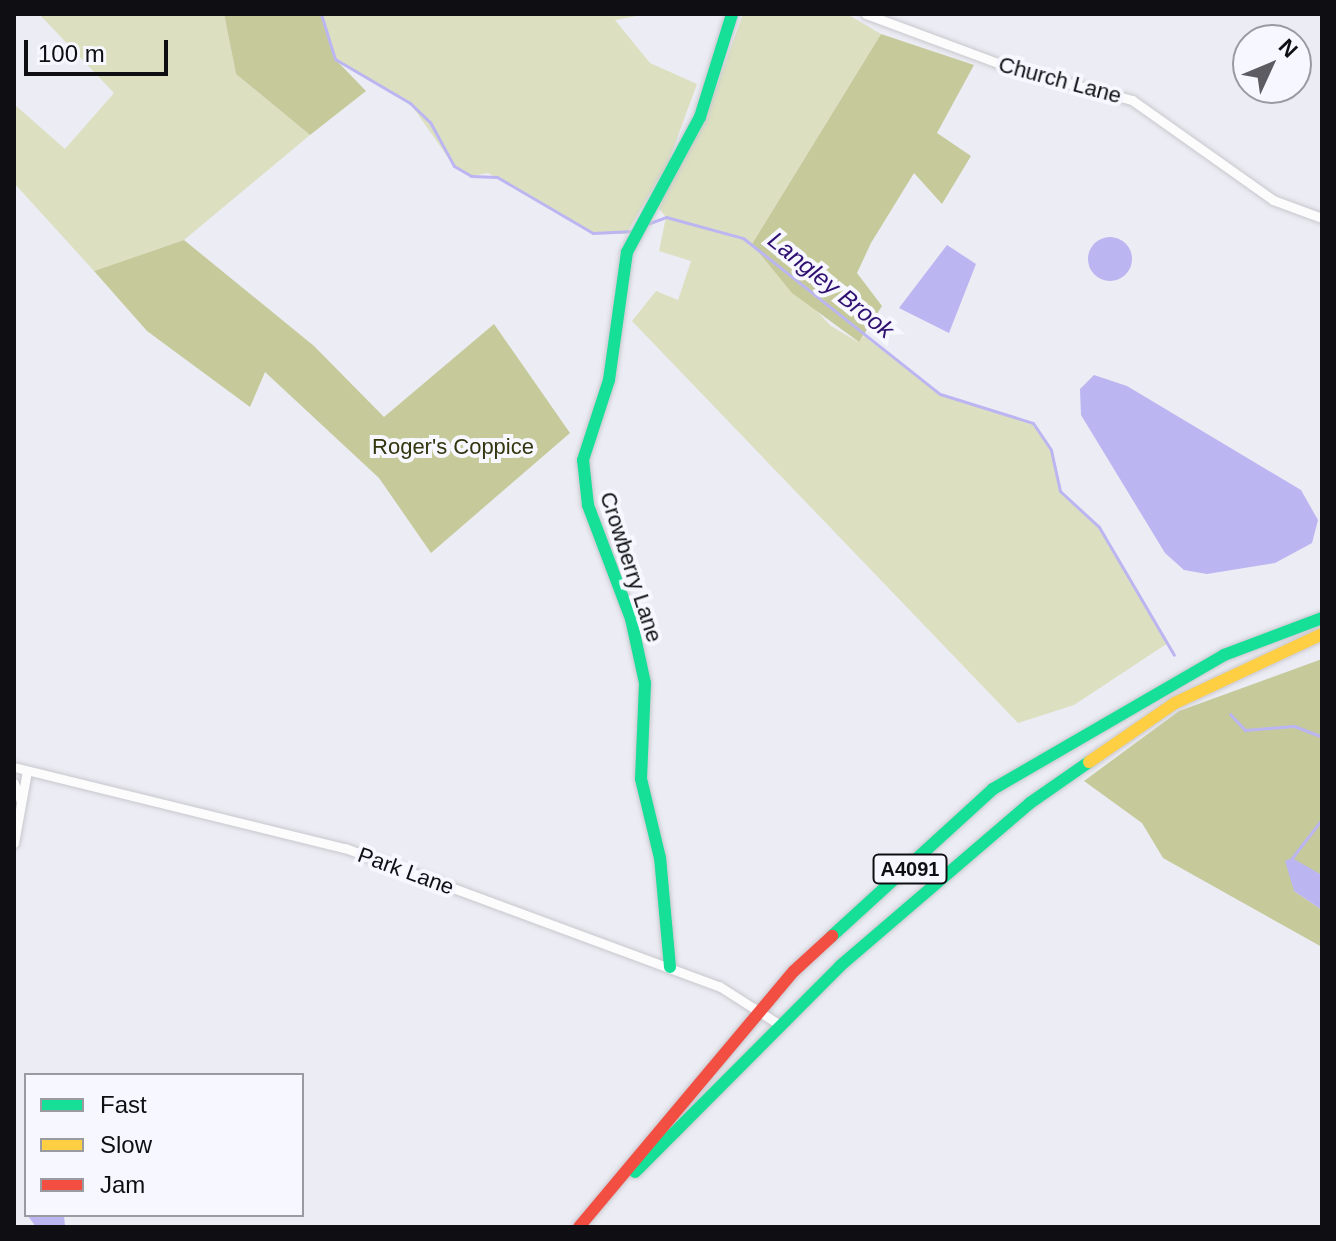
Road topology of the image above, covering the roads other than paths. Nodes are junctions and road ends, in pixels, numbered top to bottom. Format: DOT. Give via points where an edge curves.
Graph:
graph roads {
  1 [pos="732,14"];
  2 [pos="866,14"];
  3 [pos="1322,218"];
  4 [pos="1322,618"];
  5 [pos="1322,634"];
  6 [pos="14,767"];
  7 [pos="27,771"];
  8 [pos="14,783"];
  9 [pos="20,799"];
  10 [pos="14,843"];
  11 [pos="670,967"];
  12 [pos="761,1007"];
  13 [pos="780,1025"];
  14 [pos="580,1227"];
  1 -- 11 [label="main road, Crowberry Lane" via="700,117 627,252 609,380 583,460 588,505 631,619 645,683 641,779 660,858"];
  2 -- 3 [label="street, Church Lane" via="1014,69 1132,100 1273,200"];
  4 -- 12 [label="main road, A4091" via="1224,655 1024,766 967,810"];
  5 -- 13 [label="main road, A4091" via="1222,677 1083,763 931,884"];
  6 -- 7 [label="street, Park Lane"];
  7 -- 9 [label="street"];
  7 -- 11 [label="street, Park Lane" via="345,848"];
  8 -- 9 [label="street"];
  9 -- 10 [label="street"];
  11 -- 12 [label="street, Park Lane"];
  12 -- 13 [label="street, Park Lane"];
  12 -- 14 [label="main road, A4091"];
  13 -- 14 [label="main road, A4091"];
}
